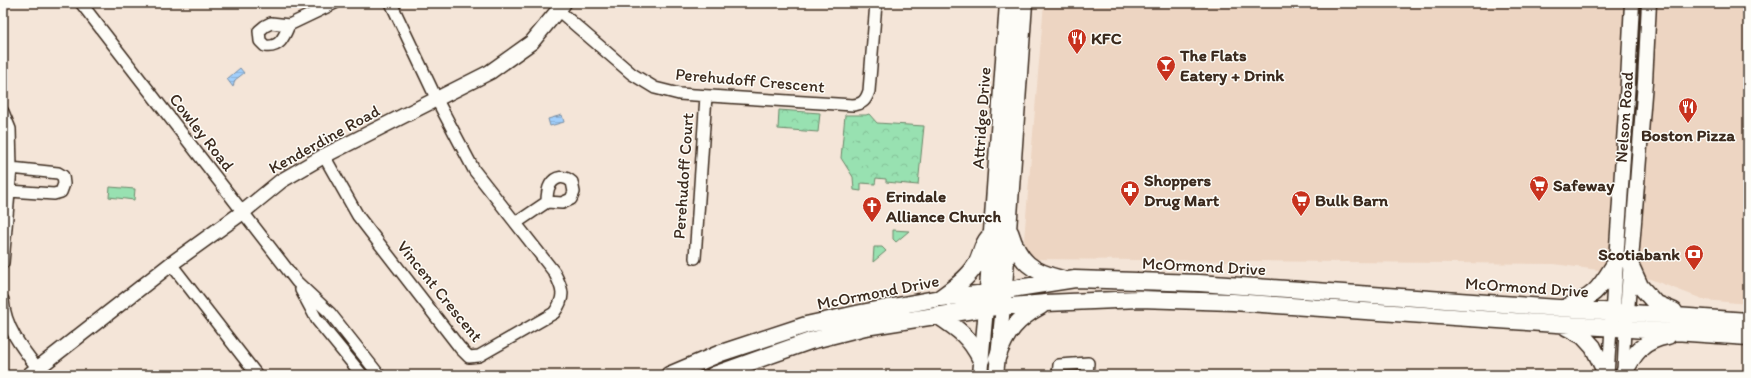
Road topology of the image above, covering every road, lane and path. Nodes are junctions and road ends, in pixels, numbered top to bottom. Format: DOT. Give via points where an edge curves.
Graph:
graph roads {
  1 [pos="81,3"];
  2 [pos="335,3"];
  3 [pos="391,3"];
  4 [pos="876,3"];
  5 [pos="1008,3"];
  6 [pos="1024,3"];
  7 [pos="1632,3"];
  8 [pos="1649,3"];
  9 [pos="562,7"];
  10 [pos="289,26"];
  11 [pos="706,96"];
  12 [pos="438,100"];
  13 [pos="3,112"];
  14 [pos="324,156"];
  15 [pos="11,168"];
  16 [pos="10,191"];
  17 [pos="547,202"];
  18 [pos="242,212"];
  19 [pos="1008,222"];
  20 [pos="516,223"];
  21 [pos="991,233"];
  22 [pos="695,258"];
  23 [pos="3,263"];
  24 [pos="1623,263"];
  25 [pos="171,264"];
  26 [pos="1075,279"];
  27 [pos="297,282"];
  28 [pos="1004,291"];
  29 [pos="1337,294"];
  30 [pos="940,298"];
  31 [pos="3,300"];
  32 [pos="987,301"];
  33 [pos="1046,303"];
  34 [pos="1002,307"];
  35 [pos="1310,308"];
  36 [pos="1563,309"];
  37 [pos="1620,312"];
  38 [pos="937,315"];
  39 [pos="1685,316"];
  40 [pos="1748,321"];
  41 [pos="1563,326"];
  42 [pos="1618,328"];
  43 [pos="1683,333"];
  44 [pos="1748,337"];
  45 [pos="997,358"];
  46 [pos="981,367"];
  47 [pos="36,373"];
  48 [pos="257,375"];
  49 [pos="362,375"];
  50 [pos="379,375"];
  51 [pos="669,375"];
  52 [pos="714,375"];
  53 [pos="996,375"];
  54 [pos="1058,375"];
  55 [pos="1087,375"];
  56 [pos="1608,375"];
  57 [pos="1623,375"];
  1 -- 18 [label="street, Cowley Road"];
  2 -- 10 [label="street"];
  3 -- 12 [label="street, Vincent Crescent"];
  4 -- 11 [label="street, Perehudoff Crescent" via="869,91 864,102 853,105"];
  5 -- 21 [label="main road, Attridge Drive"];
  6 -- 19 [label="main road, Attridge Drive"];
  7 -- 24 [label="street, Nelson Road"];
  8 -- 24 [label="street, Nelson Road" via="1646,82"];
  9 -- 11 [label="street, Perehudoff Crescent" via="632,74 655,88 679,94"];
  9 -- 12 [label="street, Kenderdine Road" via="532,42 490,72"];
  11 -- 22 [label="street, Perehudoff Court"];
  12 -- 14 [label="street, Kenderdine Road"];
  12 -- 20 [label="street, Vincent Crescent" via="474,170"];
  13 -- 15 [label="street" via="10,129"];
  14 -- 18 [label="street, Kenderdine Road" via="281,181"];
  14 -- 20 [label="street, Vincent Crescent" via="358,216 469,357 479,356 554,313 561,304 563,294 557,277"];
  15 -- 16 [label="street"];
  15 -- 16 [label="street" via="58,173 63,176 64,184 61,192 54,194"];
  16 -- 23 [label="street"];
  17 -- 20 [label="street"];
  18 -- 25 [label="street, Kenderdine Road"];
  18 -- 27 [label="street, Cowley Road"];
  19 -- 26 [label="main road" via="1013,242 1025,262 1039,273 1061,279"];
  19 -- 28 [label="main road, Attridge Drive"];
  21 -- 30 [label="main road" via="983,244 976,266 958,285"];
  21 -- 32 [label="main road, Attridge Drive"];
  24 -- 36 [label="main road" via="1591,296 1583,302"];
  24 -- 37 [label="street, Nelson Road"];
  24 -- 39 [label="main road" via="1655,303"];
  25 -- 47 [label="street, Kenderdine Road"];
  25 -- 48 [label="street"];
  26 -- 28 [label="main road, McOrmond Drive"];
  26 -- 29 [label="main road, McOrmond Drive" via="1199,283"];
  27 -- 49 [label="street, Cowley Road" via="317,320"];
  27 -- 50 [label="street, Cowley Road" via="330,313"];
  28 -- 32 [label="main road, McOrmond Drive"];
  28 -- 34 [label="main road, Attridge Drive"];
  29 -- 35 [label="main road"];
  29 -- 36 [label="main road, McOrmond Drive"];
  30 -- 32 [label="main road, McOrmond Drive"];
  30 -- 51 [label="main road, McOrmond Drive" via="806,325 721,353"];
  31 -- 47 [label="street" via="4,312 15,338"];
  32 -- 34 [label="main road, McOrmond Drive"];
  32 -- 38 [label="main road, McOrmond Drive"];
  32 -- 46 [label="street"];
  33 -- 34 [label="main road, McOrmond Drive"];
  33 -- 35 [label="main road, McOrmond Drive" via="1140,299"];
  33 -- 45 [label="main road" via="1028,313 1011,329"];
  34 -- 45 [label="street"];
  35 -- 41 [label="main road, McOrmond Drive"];
  36 -- 37 [label="main road, McOrmond Drive"];
  37 -- 39 [label="main road, McOrmond Drive"];
  37 -- 42 [label="street, Nelson Road"];
  38 -- 46 [label="main road" via="970,340"];
  38 -- 52 [label="main road, McOrmond Drive" via="865,327 810,341"];
  39 -- 40 [label="main road, McOrmond Drive"];
  41 -- 42 [label="main road, McOrmond Drive"];
  41 -- 56 [label="main road" via="1583,336 1594,348"];
  42 -- 43 [label="main road, McOrmond Drive"];
  42 -- 56 [label="street"];
  42 -- 57 [label="street"];
  43 -- 44 [label="main road, McOrmond Drive"];
  43 -- 57 [label="main road" via="1649,341 1630,360"];
  45 -- 53 [label="street"];
  54 -- 55 [label="street" via="1058,365 1088,363"];
}
